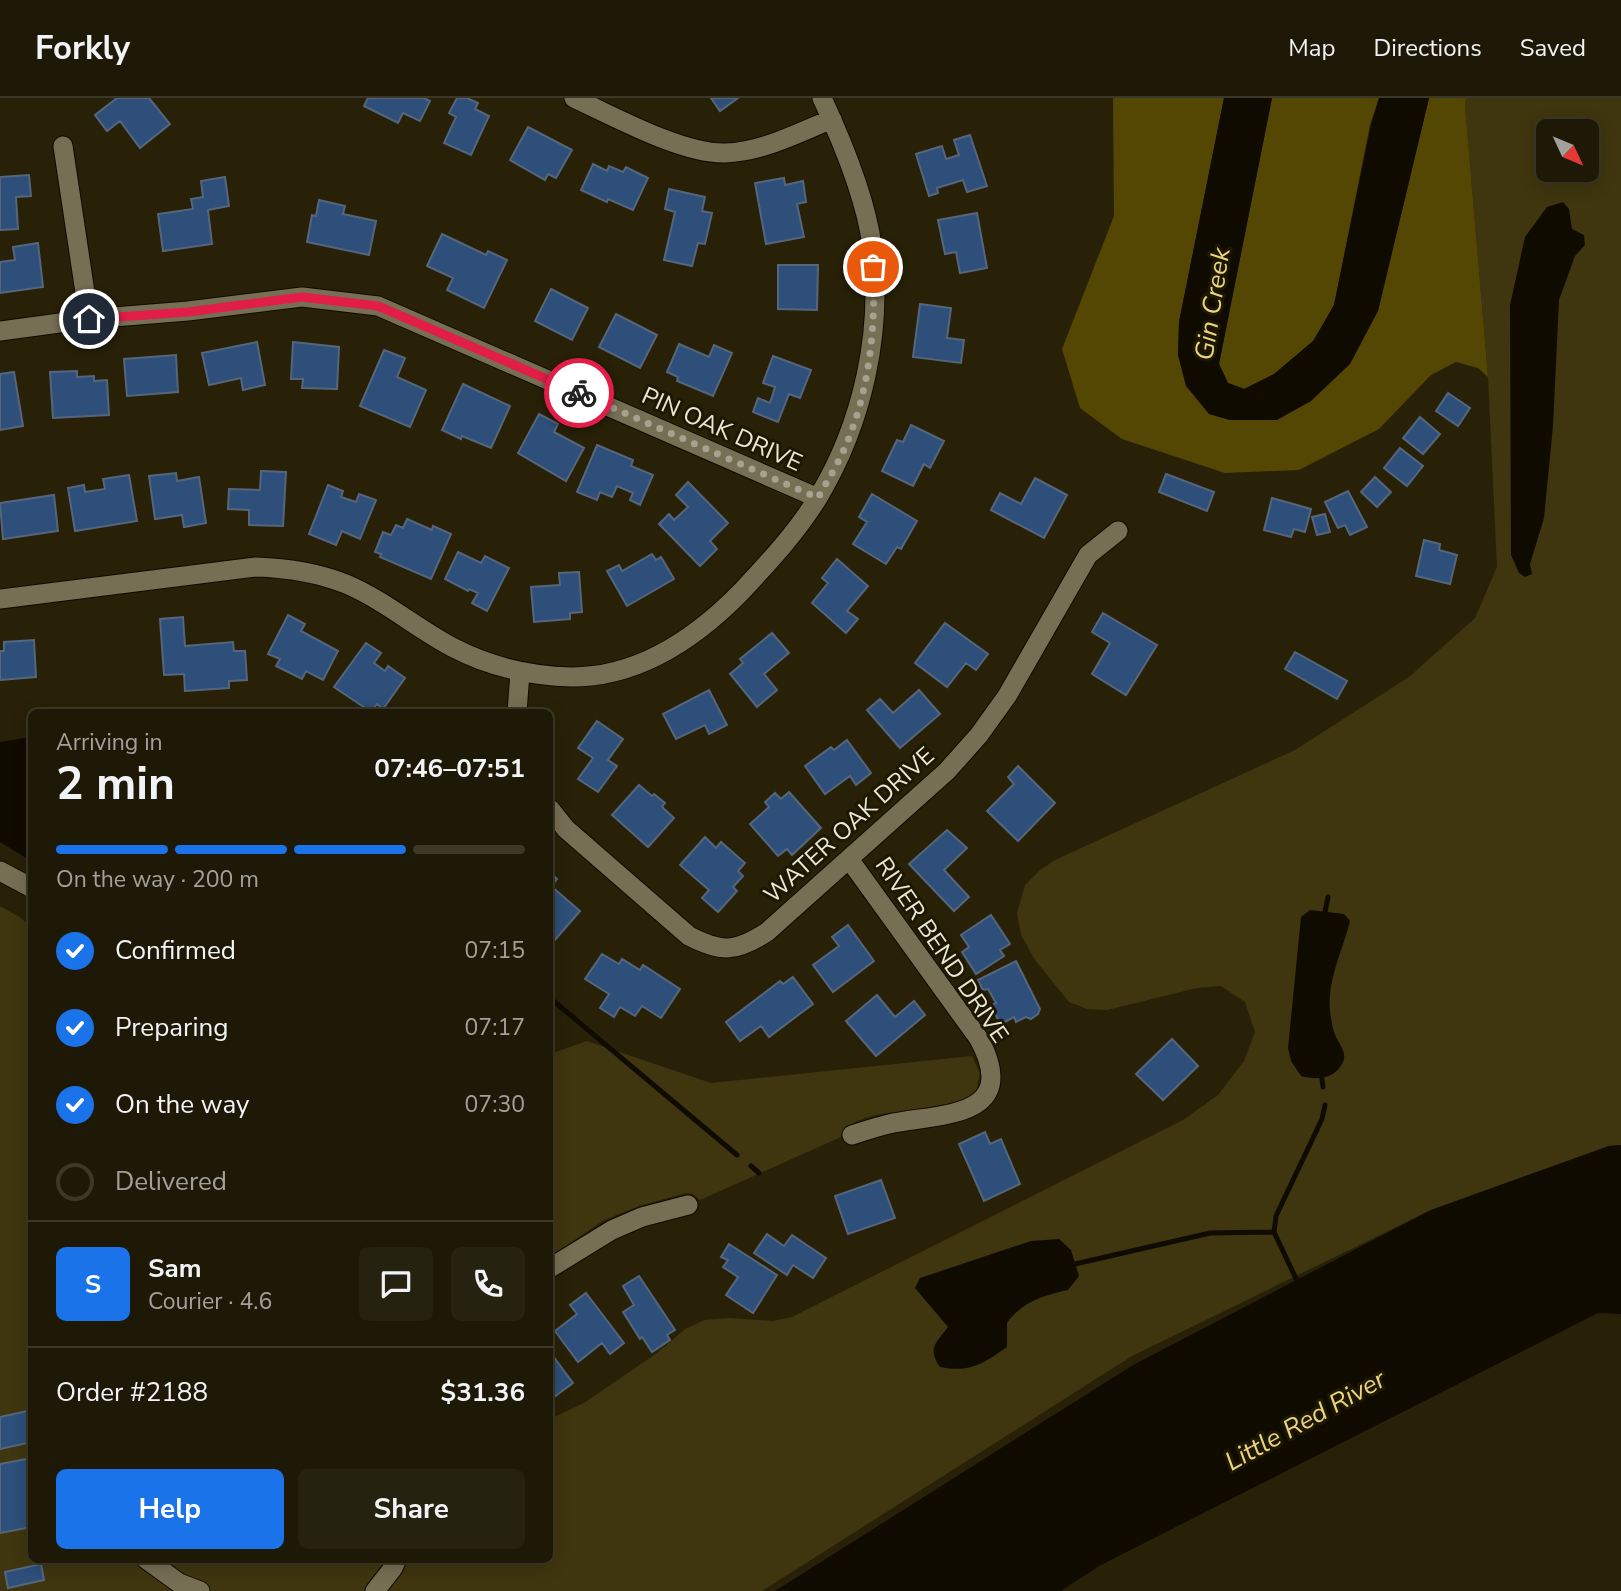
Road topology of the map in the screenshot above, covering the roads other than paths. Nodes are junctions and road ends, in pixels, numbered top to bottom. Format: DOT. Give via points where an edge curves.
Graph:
graph roads {
  1 [pos="574,98"];
  2 [pos="822,98"];
  3 [pos="832,119"];
  4 [pos="63,146"];
  5 [pos="89,319"];
  6 [pos="0,331"];
  7 [pos="818,498"];
  8 [pos="1118,531"];
  9 [pos="0,599"];
  10 [pos="520,673"];
  11 [pos="517,709"];
  12 [pos="553,813"];
  13 [pos="849,859"];
  14 [pos="0,871"];
  15 [pos="28,886"];
  16 [pos="852,1135"];
  17 [pos="688,1205"];
  18 [pos="553,1266"];
  19 [pos="152,1563"];
  20 [pos="395,1563"];
  21 [pos="200,1591"];
  22 [pos="375,1591"];
  1 -- 3 [label="street" via="678,145 724,153 768,145"];
  2 -- 3 [label="street"];
  3 -- 7 [label="street" via="872,245 872,341 863,389 842,453"];
  4 -- 5 [label="street"];
  5 -- 6 [label="street, PIN OAK DRIVE"];
  5 -- 7 [label="street, PIN OAK DRIVE" via="302,297 378,306"];
  7 -- 10 [label="street" via="774,557 720,614 675,647 624,670 574,677"];
  8 -- 13 [label="street, WATER OAK DRIVE" via="1088,555 1007,696 979,735 947,771"];
  9 -- 10 [label="street" via="256,567 287,568 346,584 452,647"];
  10 -- 11 [label="street"];
  12 -- 13 [label="street, WATER OAK DRIVE" via="679,928 708,946 729,949 748,944"];
  13 -- 16 [label="street, RIVER BEND DRIVE" via="979,1039 991,1074 985,1097 974,1107"];
  14 -- 15 [label="street"];
  17 -- 18 [label="street" via="612,1230"];
  19 -- 21 [label="street" via="179,1583"];
  20 -- 22 [label="street"];
}
